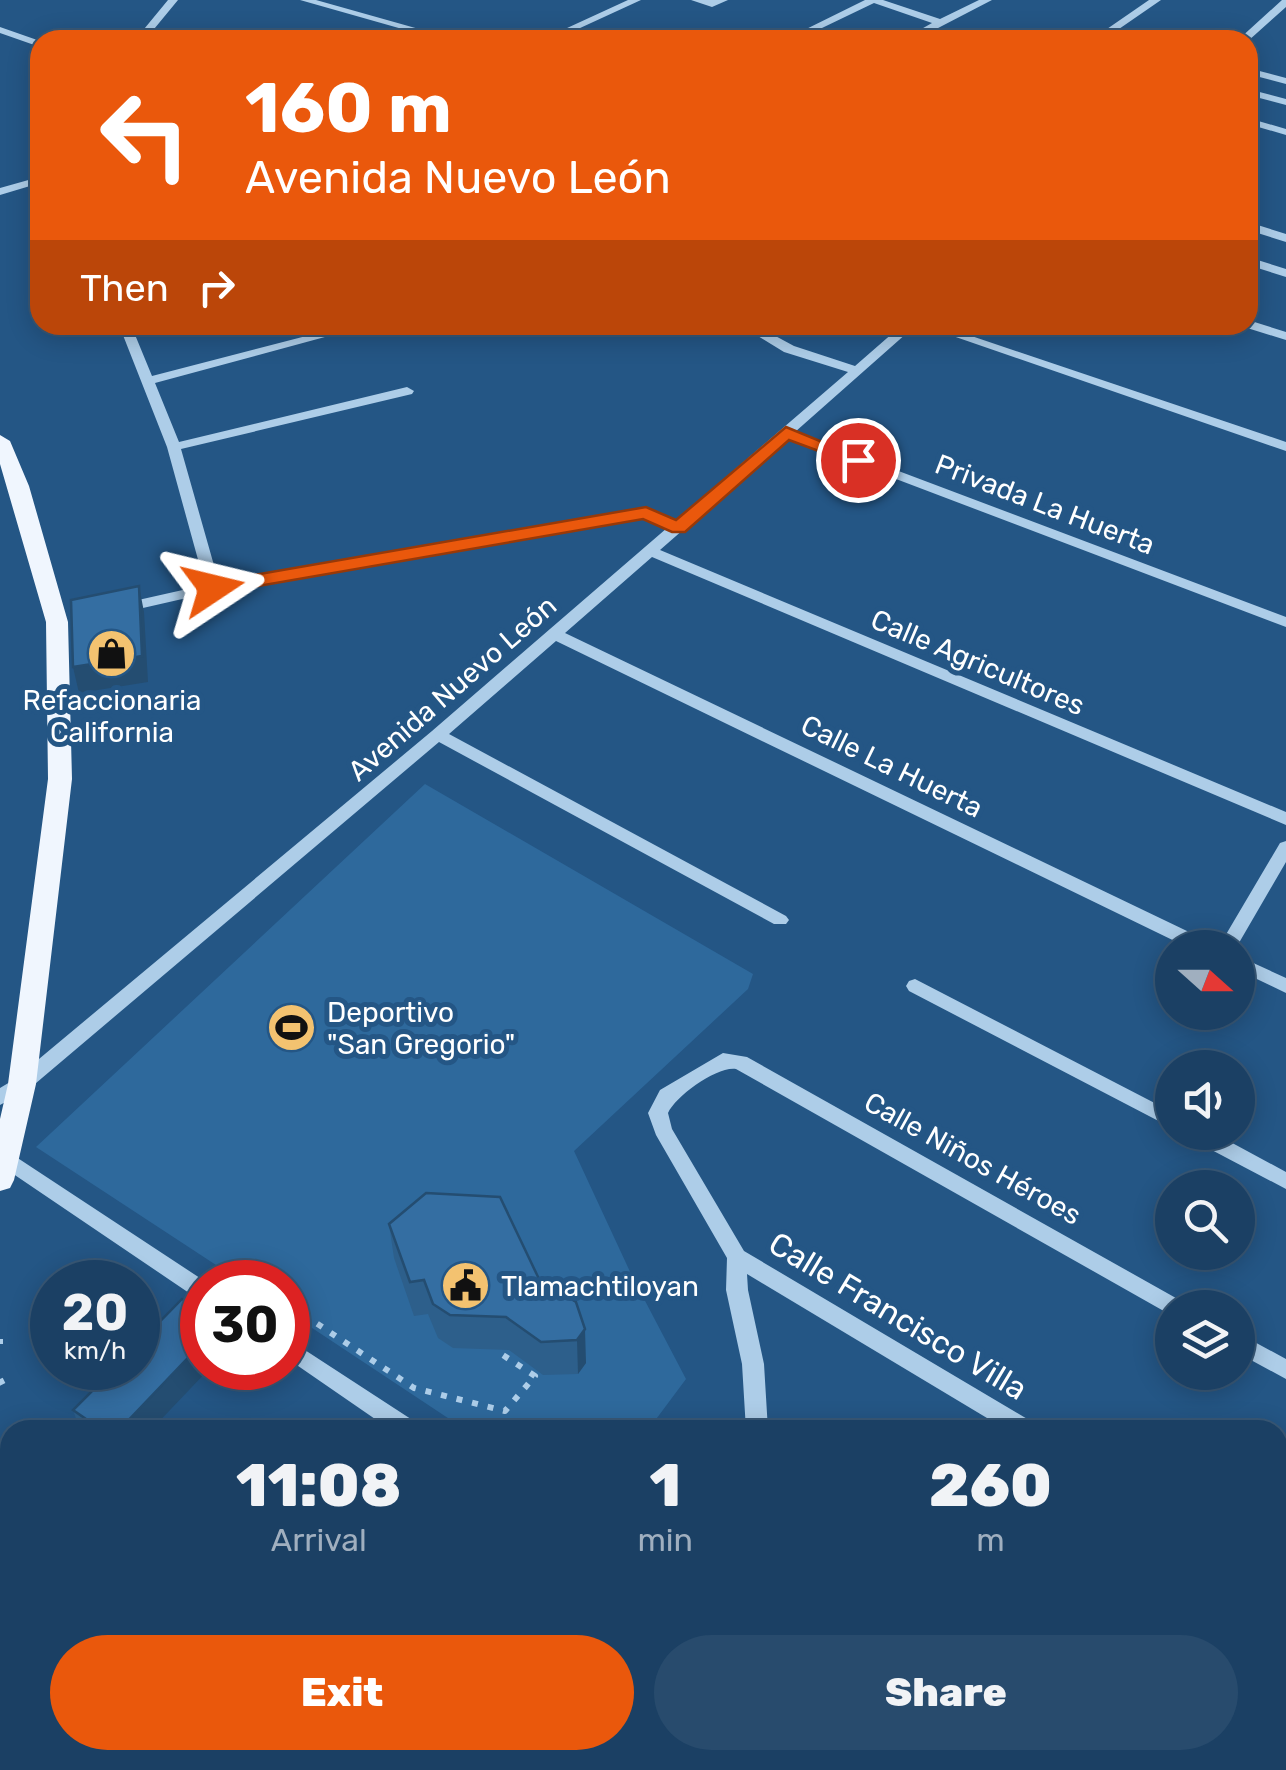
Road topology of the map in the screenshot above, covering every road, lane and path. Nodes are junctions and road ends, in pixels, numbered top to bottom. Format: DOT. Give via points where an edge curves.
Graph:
graph roads {
  1 [pos="173,0"];
  2 [pos="305,0"];
  3 [pos="636,0"];
  4 [pos="696,0"];
  5 [pos="724,0"];
  6 [pos="873,0"];
  7 [pos="987,0"];
  8 [pos="1156,0"];
  9 [pos="1286,2"];
  10 [pos="1271,16"];
  11 [pos="1286,20"];
  12 [pos="942,22"];
  13 [pos="0,30"];
  14 [pos="148,30"];
  15 [pos="416,30"];
  16 [pos="568,30"];
  17 [pos="810,30"];
  18 [pos="926,30"];
  19 [pos="1111,30"];
  20 [pos="1255,30"];
  21 [pos="30,40"];
  22 [pos="1258,74"];
  23 [pos="1286,81"];
  24 [pos="1258,95"];
  25 [pos="1286,102"];
  26 [pos="1258,124"];
  27 [pos="1286,132"];
  28 [pos="30,186"];
  29 [pos="0,192"];
  30 [pos="1258,229"];
  31 [pos="1286,238"];
  32 [pos="1258,264"];
  33 [pos="1286,273"];
  34 [pos="1258,327"];
  35 [pos="129,335"];
  36 [pos="325,335"];
  37 [pos="764,335"];
  38 [pos="898,335"];
  39 [pos="956,335"];
  40 [pos="1286,336"];
  41 [pos="858,370"];
  42 [pos="146,381"];
  43 [pos="407,391"];
  44 [pos="786,432"];
  45 [pos="0,442"];
  46 [pos="1286,447"];
  47 [pos="174,448"];
  48 [pos="678,528"];
  49 [pos="651,550"];
  50 [pos="213,588"];
  51 [pos="96,613"];
  52 [pos="1286,622"];
  53 [pos="554,634"];
  54 [pos="438,734"];
  55 [pos="1286,820"];
  56 [pos="1286,848"];
  57 [pos="780,920"];
  58 [pos="1169,930"];
  59 [pos="1238,930"];
  60 [pos="1255,971"];
  61 [pos="915,986"];
  62 [pos="1286,986"];
  63 [pos="11,1091"];
  64 [pos="1155,1112"];
  65 [pos="1228,1150"];
  66 [pos="4,1170"];
  67 [pos="1286,1180"];
  68 [pos="737,1257"];
  69 [pos="180,1277"];
  70 [pos="1155,1296"];
  71 [pos="310,1318"];
  72 [pos="495,1350"];
  73 [pos="1255,1352"];
  74 [pos="310,1363"];
  75 [pos="1286,1370"];
  76 [pos="0,1379"];
  77 [pos="0,1390"];
  78 [pos="394,1420"];
  79 [pos="756,1420"];
  80 [pos="1009,1420"];
  1 -- 14 [label="street"];
  2 -- 15 [label="street"];
  3 -- 16 [label="street"];
  4 -- 5 [label="street"];
  6 -- 12 [label="street"];
  6 -- 17 [label="street"];
  7 -- 12 [label="street"];
  8 -- 19 [label="street"];
  9 -- 10 [label="street"];
  10 -- 11 [label="street"];
  10 -- 20 [label="street"];
  12 -- 18 [label="street"];
  13 -- 21 [label="street"];
  22 -- 23 [label="street"];
  24 -- 25 [label="street"];
  26 -- 27 [label="street"];
  28 -- 29 [label="street"];
  30 -- 31 [label="street"];
  32 -- 33 [label="street"];
  34 -- 40 [label="street"];
  35 -- 42 [label="street"];
  36 -- 42 [label="street"];
  37 -- 41 [label="street"];
  38 -- 41 [label="street, Avenida Nuevo León"];
  39 -- 46 [label="street"];
  41 -- 44 [label="street, Avenida Nuevo León"];
  42 -- 47 [label="street"];
  43 -- 47 [label="street"];
  44 -- 48 [label="street, Avenida Nuevo León"];
  44 -- 52 [label="street, Privada La Huerta"];
  45 -- 63 [label="main road" via="67,620 60,778"];
  47 -- 50 [label="street"];
  48 -- 49 [label="street, Avenida Nuevo León"];
  48 -- 50 [label="street" via="646,513"];
  49 -- 53 [label="street, Avenida Nuevo León"];
  49 -- 55 [label="street, Calle Agricultores"];
  50 -- 51 [label="street"];
  53 -- 54 [label="street, Avenida Nuevo León"];
  53 -- 58 [label="street, Calle La Huerta"];
  54 -- 57 [label="street"];
  54 -- 63 [label="street, Avenida Nuevo León"];
  56 -- 59 [label="street"];
  60 -- 62 [label="street"];
  61 -- 64 [label="street"];
  63 -- 66 [label="main road"];
  65 -- 67 [label="street"];
  66 -- 69 [label="street"];
  68 -- 70 [label="street, Calle Niños Héroes" via="658,1113 667,1095 723,1060 740,1062"];
  68 -- 79 [label="street"];
  68 -- 80 [label="street, Calle Francisco Villa"];
  71 -- 72 [label="path" via="414,1388 506,1412 535,1376"];
  73 -- 75 [label="street"];
  74 -- 78 [label="street"];
  76 -- 77 [label="path"];
}
